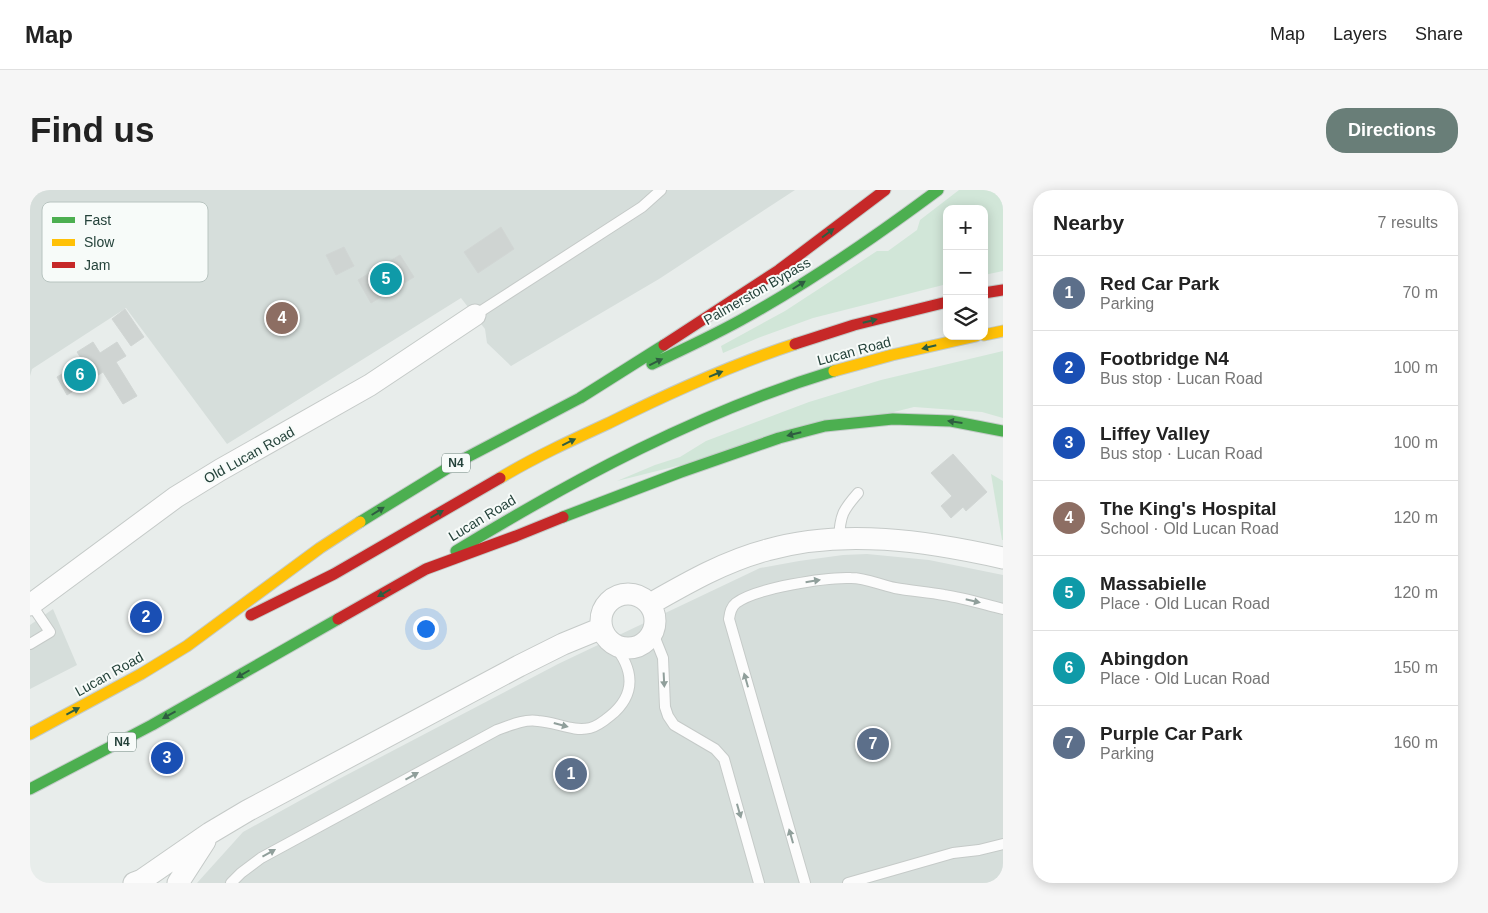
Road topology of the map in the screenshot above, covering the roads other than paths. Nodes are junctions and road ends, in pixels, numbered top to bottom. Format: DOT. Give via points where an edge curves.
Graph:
graph roads {
  1 [pos="661,190"];
  2 [pos="884,190"];
  3 [pos="938,190"];
  4 [pos="1003,290"];
  5 [pos="988,292"];
  6 [pos="943,303"];
  7 [pos="475,315"];
  8 [pos="1003,331"];
  9 [pos="988,334"];
  10 [pos="960,340"];
  11 [pos="580,398"];
  12 [pos="1003,431"];
  13 [pos="858,493"];
  14 [pos="839,539"];
  15 [pos="1003,558"];
  16 [pos="426,569"];
  17 [pos="30,604"];
  18 [pos="650,604"];
  19 [pos="1003,609"];
  20 [pos="653,633"];
  21 [pos="607,636"];
  22 [pos="30,644"];
  23 [pos="187,646"];
  24 [pos="30,734"];
  25 [pos="30,789"];
  26 [pos="210,833"];
  27 [pos="1003,844"];
  28 [pos="134,883"];
  29 [pos="178,883"];
  30 [pos="231,883"];
  31 [pos="759,883"];
  32 [pos="805,883"];
  33 [pos="848,883"];
  1 -- 7 [label="lane" via="642,207"];
  11 -- 2 [label="main road, one-way" via="779,270"];
  11 -- 3 [label="main road, Palmerston Bypass, one-way" via="740,320 873,238"];
  4 -- 5 [label="main road"];
  23 -- 6 [label="main road, one-way" via="334,574 525,463 668,394 770,352 854,325"];
  7 -- 17 [label="street, Old Lucan Road" via="370,385 176,497"];
  8 -- 9 [label="main road"];
  10 -- 16 [label="main road, Lucan Road, one-way" via="822,375 712,415 560,490"];
  23 -- 11 [label="main road, Lucan Road / N4, one-way" via="325,544 396,499 487,446"];
  12 -- 16 [label="main road, one-way" via="951,421 893,419 825,426 779,438 681,472"];
  13 -- 14 [label="lane" via="846,507 840,522"];
  14 -- 15 [label="street" via="912,542"];
  14 -- 18 [label="street" via="768,549 750,555 691,580"];
  16 -- 25 [label="main road, Lucan Road / N4, one-way" via="160,720"];
  17 -- 22 [label="lane" via="50,632"];
  18 -- 20 [label="street" via="656,618"];
  18 -- 21 [label="street" via="634,594 625,594 608,602 601,619"];
  32 -- 19 [label="lane, one-way" via="729,619 730,609 744,598 777,588 850,578"];
  20 -- 21 [label="street" via="643,645 628,649"];
  20 -- 31 [label="lane, one-way" via="663,658 668,716 674,725 715,749 724,759"];
  21 -- 26 [label="street" via="563,644 247,810"];
  30 -- 21 [label="lane, one-way" via="261,858 498,730 522,721 537,720 575,729 598,725 622,705 630,687 623,656"];
  24 -- 23 [label="main road, Lucan Road / N4, one-way"];
  26 -- 28 [label="street"];
  26 -- 29 [label="street"];
  27 -- 33 [label="lane" via="953,853"];
}
